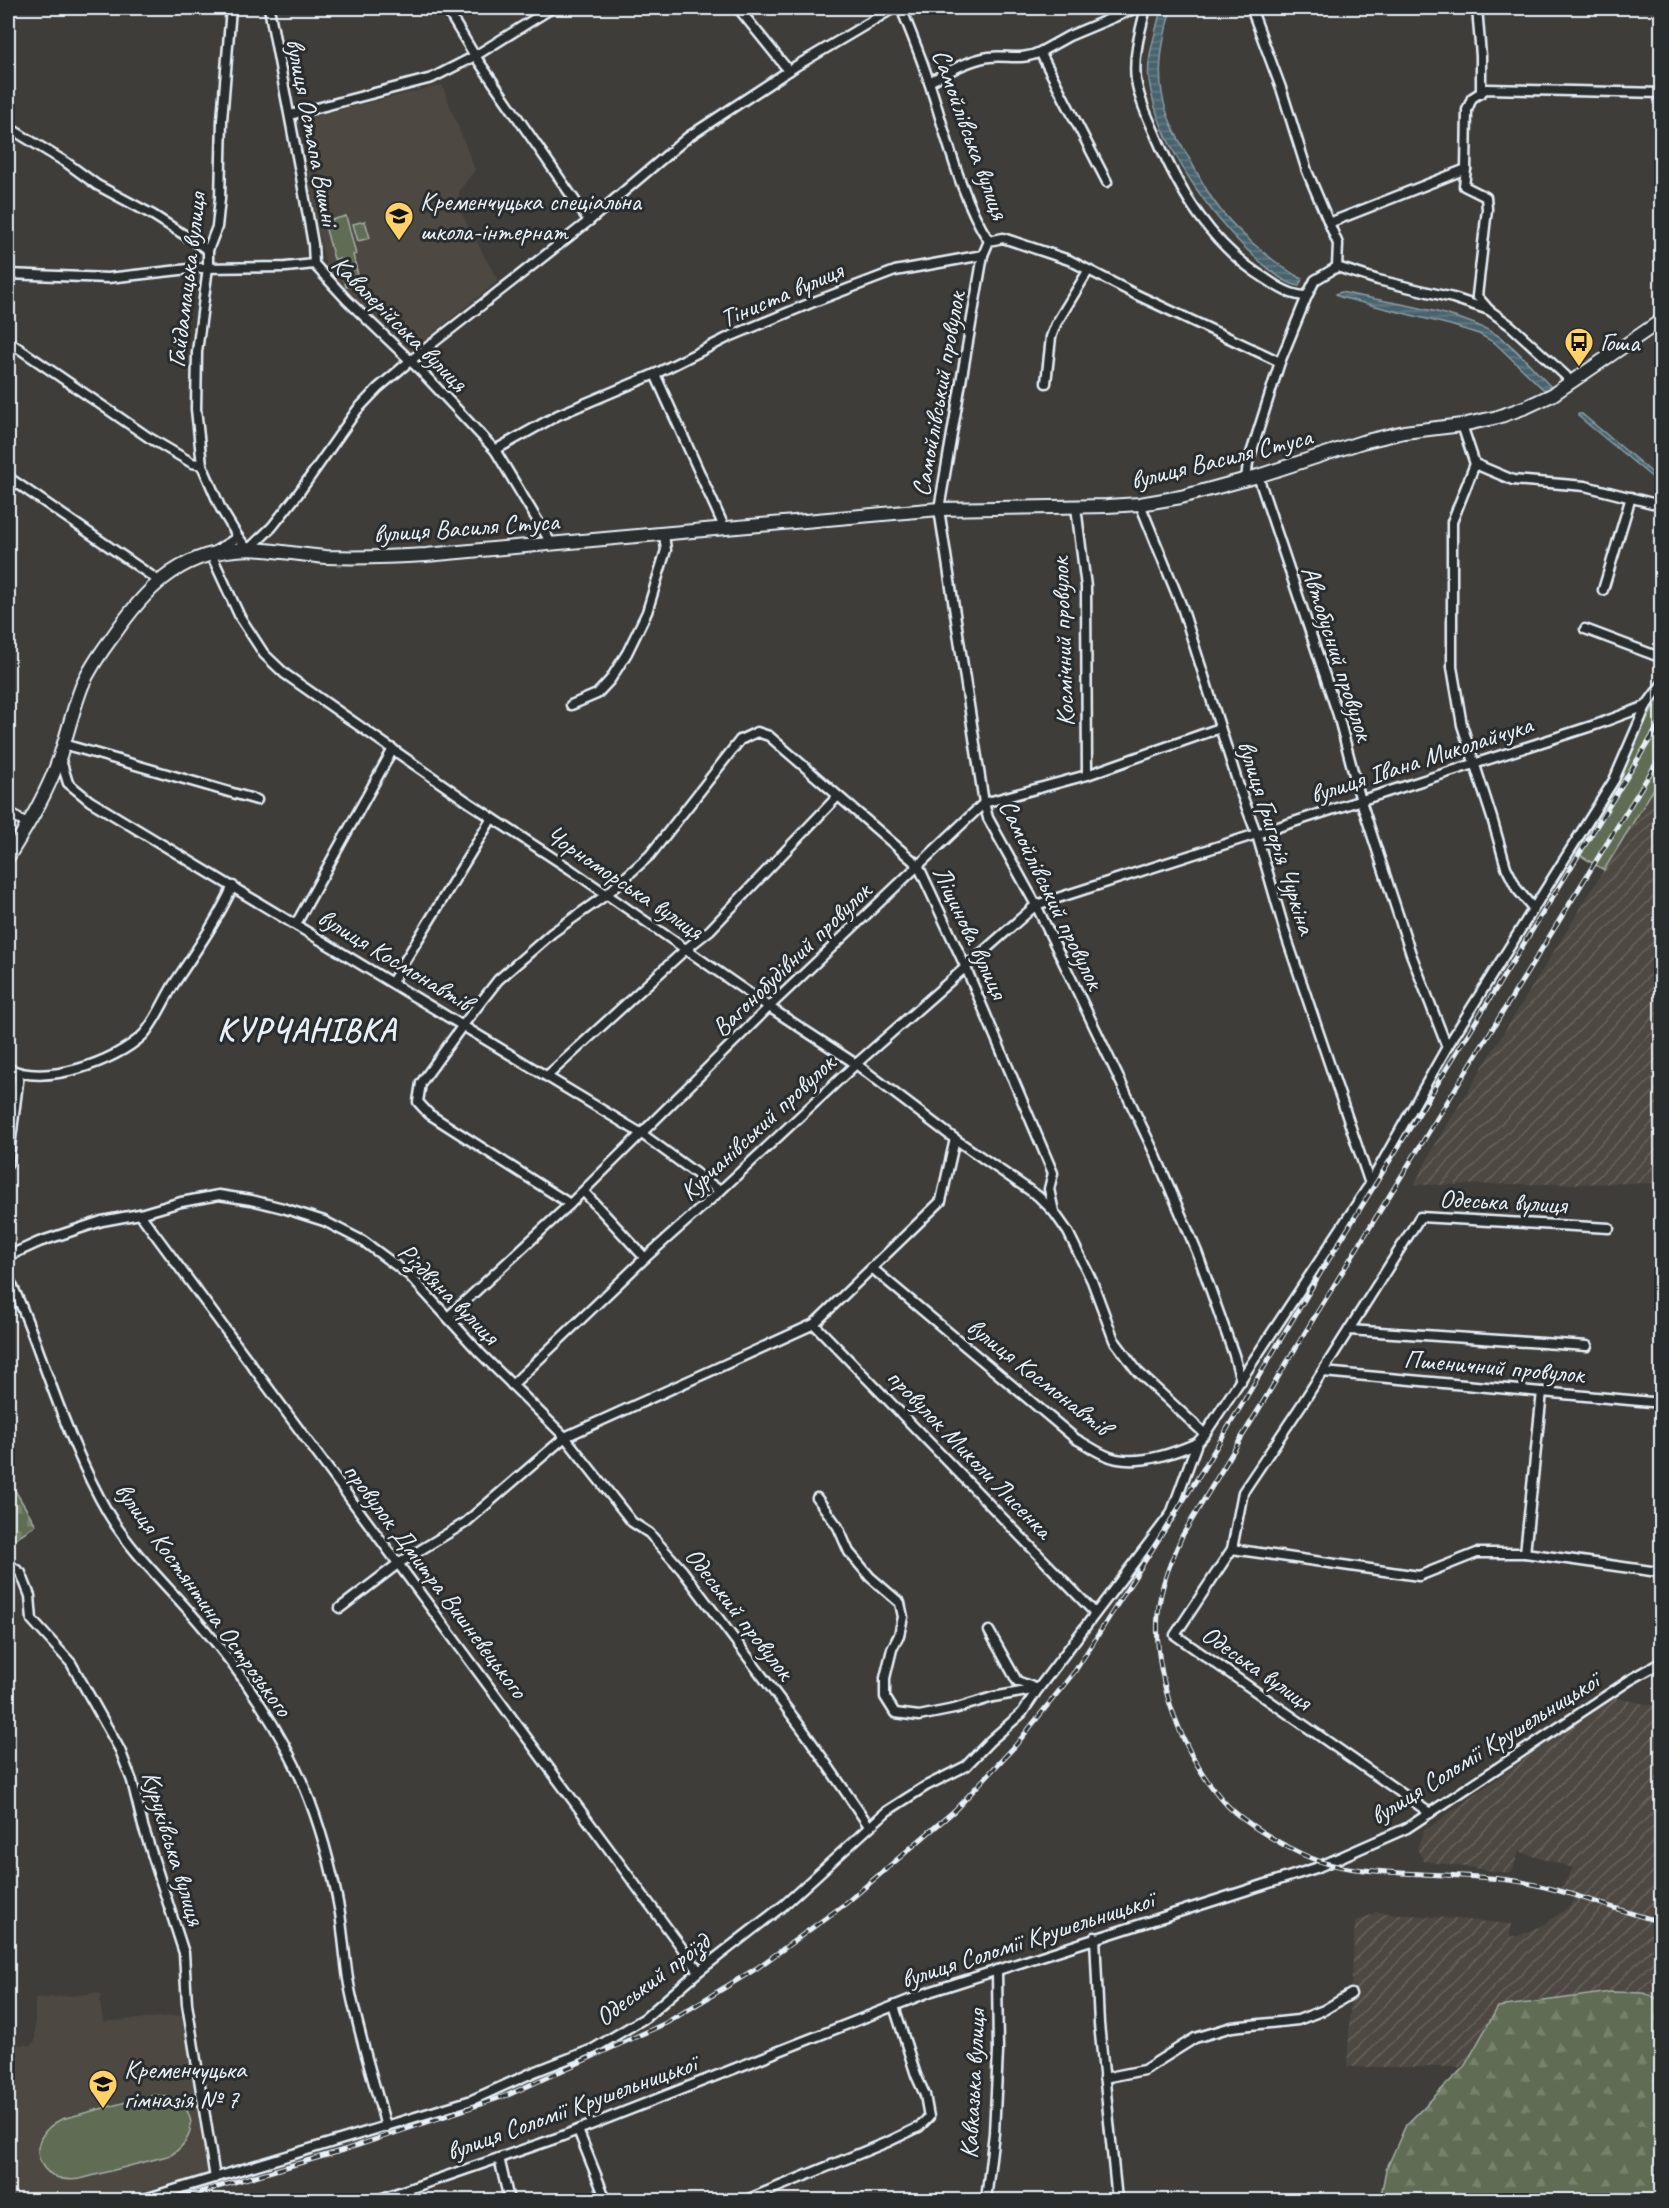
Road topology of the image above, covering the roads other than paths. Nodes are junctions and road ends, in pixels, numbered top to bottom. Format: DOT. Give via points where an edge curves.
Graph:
graph roads {
  1 [pos="231,8"];
  2 [pos="269,8"];
  3 [pos="446,8"];
  4 [pos="552,8"];
  5 [pos="738,8"];
  6 [pos="894,8"];
  7 [pos="901,8"];
  8 [pos="1136,8"];
  9 [pos="1146,8"];
  10 [pos="1251,8"];
  11 [pos="1477,8"];
  12 [pos="1040,52"];
  13 [pos="475,56"];
  14 [pos="789,70"];
  15 [pos="929,82"];
  16 [pos="1481,93"];
  17 [pos="1662,93"];
  18 [pos="290,115"];
  19 [pos="8,127"];
  20 [pos="1466,169"];
  21 [pos="1107,182"];
  22 [pos="589,221"];
  23 [pos="1329,223"];
  24 [pos="989,240"];
  25 [pos="208,250"];
  26 [pos="983,255"];
  27 [pos="314,264"];
  28 [pos="208,267"];
  29 [pos="1337,267"];
  30 [pos="1088,271"];
  31 [pos="8,274"];
  32 [pos="1308,296"];
  33 [pos="1489,310"];
  34 [pos="1662,320"];
  35 [pos="8,341"];
  36 [pos="410,361"];
  37 [pos="1280,362"];
  38 [pos="656,374"];
  39 [pos="1046,383"];
  40 [pos="1569,384"];
  41 [pos="1462,425"];
  42 [pos="495,450"];
  43 [pos="1475,464"];
  44 [pos="202,465"];
  45 [pos="8,477"];
  46 [pos="1252,478"];
  47 [pos="1631,497"];
  48 [pos="1662,502"];
  49 [pos="1140,504"];
  50 [pos="1077,507"];
  51 [pos="939,509"];
  52 [pos="725,529"];
  53 [pos="664,534"];
  54 [pos="238,537"];
  55 [pos="551,543"];
  56 [pos="248,549"];
  57 [pos="211,554"];
  58 [pos="159,581"];
  59 [pos="1603,590"];
  60 [pos="1585,629"];
  61 [pos="1662,658"];
  62 [pos="1662,684"];
  63 [pos="571,705"];
  64 [pos="1646,706"];
  65 [pos="1220,728"];
  66 [pos="393,749"];
  67 [pos="61,750"];
  68 [pos="1475,763"];
  69 [pos="1087,775"];
  70 [pos="838,796"];
  71 [pos="257,800"];
  72 [pos="1361,801"];
  73 [pos="984,803"];
  74 [pos="8,811"];
  75 [pos="492,818"];
  76 [pos="27,825"];
  77 [pos="1257,835"];
  78 [pos="8,857"];
  79 [pos="918,865"];
  80 [pos="233,886"];
  81 [pos="606,895"];
  82 [pos="1036,905"];
  83 [pos="1533,908"];
  84 [pos="296,924"];
  85 [pos="686,949"];
  86 [pos="966,968"];
  87 [pos="392,982"];
  88 [pos="768,1007"];
  89 [pos="463,1025"];
  90 [pos="1448,1047"];
  91 [pos="856,1064"];
  92 [pos="8,1068"];
  93 [pos="19,1074"];
  94 [pos="547,1076"];
  95 [pos="642,1134"];
  96 [pos="955,1139"];
  97 [pos="8,1163"];
  98 [pos="1370,1184"];
  99 [pos="720,1191"];
  100 [pos="584,1192"];
  101 [pos="570,1204"];
  102 [pos="1054,1212"];
  103 [pos="140,1214"];
  104 [pos="1609,1228"];
  105 [pos="8,1256"];
  106 [pos="645,1258"];
  107 [pos="873,1269"];
  108 [pos="8,1277"];
  109 [pos="448,1317"];
  110 [pos="814,1324"];
  111 [pos="1349,1330"];
  112 [pos="1587,1346"];
  113 [pos="1323,1372"];
  114 [pos="1240,1381"];
  115 [pos="512,1385"];
  116 [pos="1542,1392"];
  117 [pos="1662,1402"];
  118 [pos="1205,1434"];
  119 [pos="565,1437"];
  120 [pos="1197,1443"];
  121 [pos="817,1498"];
  122 [pos="1232,1548"];
  123 [pos="1526,1553"];
  124 [pos="399,1563"];
  125 [pos="8,1568"];
  126 [pos="1662,1570"];
  127 [pos="340,1608"];
  128 [pos="1095,1613"];
  129 [pos="989,1630"];
  130 [pos="1662,1662"];
  131 [pos="1038,1689"];
  132 [pos="1430,1813"];
  133 [pos="869,1826"];
  134 [pos="1095,1937"];
  135 [pos="997,1970"];
  136 [pos="699,1971"];
  137 [pos="1351,1994"];
  138 [pos="894,2006"];
  139 [pos="1104,2078"];
  140 [pos="386,2127"];
  141 [pos="578,2130"];
  142 [pos="499,2158"];
  143 [pos="214,2178"];
  144 [pos="141,2200"];
  145 [pos="377,2200"];
  146 [pos="508,2200"];
  147 [pos="606,2200"];
  148 [pos="746,2200"];
  149 [pos="986,2200"];
  150 [pos="1117,2200"];
  1 -- 25 [label="street, Гайдамацька вулиця" via="220,198 217,227"];
  2 -- 18 [label="street, вулиця Остапа Вишні"];
  3 -- 13 [label="street"];
  4 -- 13 [label="street"];
  5 -- 14 [label="street"];
  6 -- 14 [label="street"];
  7 -- 15 [label="street, Самойлівська вулиця"];
  8 -- 12 [label="street"];
  9 -- 32 [label="street" via="1135,61 1137,83 1146,114 1182,192 1208,229 1241,261 1278,287 1297,296"];
  10 -- 23 [label="street"];
  11 -- 16 [label="street"];
  12 -- 15 [label="street" via="1018,59 991,57 972,61"];
  12 -- 21 [label="street"];
  13 -- 18 [label="street" via="432,78"];
  13 -- 22 [label="street"];
  14 -- 22 [label="street" via="688,137"];
  15 -- 24 [label="street, Самойлівська вулиця" via="954,161"];
  16 -- 17 [label="street" via="1486,89"];
  16 -- 20 [label="street" via="1472,98 1467,110"];
  18 -- 27 [label="street, вулиця Остапа Вишні"];
  19 -- 25 [label="street"];
  20 -- 23 [label="street"];
  20 -- 33 [label="street" via="1464,186 1486,197 1477,296"];
  22 -- 36 [label="street"];
  23 -- 29 [label="street" via="1338,244"];
  24 -- 26 [label="street"];
  24 -- 30 [label="street" via="1003,238 1069,260"];
  25 -- 28 [label="street, Гайдамацька вулиця"];
  26 -- 38 [label="street, Тіниста вулиця" via="895,271 729,338"];
  26 -- 51 [label="street, Самойлівський провулок"];
  27 -- 28 [label="street, Кавалерійська вулиця"];
  27 -- 36 [label="street, Кавалерійська вулиця"];
  28 -- 31 [label="street, Кавалерійська вулиця" via="108,278"];
  28 -- 44 [label="street, Гайдамацька вулиця" via="197,352 196,409"];
  29 -- 32 [label="street" via="1315,280"];
  29 -- 33 [label="street"];
  30 -- 37 [label="street"];
  30 -- 39 [label="street" via="1051,337"];
  32 -- 37 [label="street"];
  33 -- 40 [label="street" via="1535,347 1566,376"];
  34 -- 40 [label="main road, вулиця Василя Стуса"];
  35 -- 44 [label="street" via="148,437"];
  36 -- 42 [label="street, Кавалерійська вулиця"];
  36 -- 56 [label="street" via="357,410 298,494"];
  37 -- 46 [label="street" via="1248,463"];
  38 -- 42 [label="street, Тіниста вулиця" via="558,415"];
  38 -- 52 [label="street"];
  40 -- 41 [label="main road, вулиця Василя Стуса" via="1527,407"];
  41 -- 43 [label="street"];
  41 -- 46 [label="main road, вулиця Василя Стуса" via="1362,442"];
  42 -- 55 [label="street, Кавалерійська вулиця"];
  43 -- 47 [label="street" via="1513,480 1585,486"];
  43 -- 68 [label="street" via="1452,522 1452,667 1462,725"];
  44 -- 54 [label="street, Гайдамацька вулиця"];
  45 -- 58 [label="street"];
  46 -- 49 [label="main road, вулиця Василя Стуса"];
  46 -- 72 [label="street, Автобусний провулок" via="1338,715"];
  47 -- 48 [label="street"];
  47 -- 59 [label="street"];
  49 -- 50 [label="main road, вулиця Василя Стуса"];
  49 -- 65 [label="street, вулиця Григорія Чуркіна" via="1182,607"];
  50 -- 51 [label="main road, вулиця Василя Стуса"];
  50 -- 69 [label="street, Космічний провулок" via="1086,587"];
  51 -- 52 [label="main road, вулиця Василя Стуса"];
  51 -- 73 [label="street, Самойлівський провулок"];
  52 -- 53 [label="main road, вулиця Василя Стуса"];
  53 -- 55 [label="main road, вулиця Василя Стуса"];
  53 -- 63 [label="street" via="666,550 647,612 627,654 597,694"];
  54 -- 56 [label="street, Гайдамацька вулиця"];
  54 -- 57 [label="street"];
  55 -- 56 [label="main road, вулиця Василя Стуса" via="374,558"];
  56 -- 57 [label="main road, вулиця Василя Стуса"];
  57 -- 58 [label="main road"];
  57 -- 66 [label="street, Чорноморська вулиця" via="240,617 264,654 285,674"];
  58 -- 67 [label="main road" via="131,609 92,665 69,719"];
  60 -- 61 [label="street"];
  62 -- 64 [label="street"];
  64 -- 68 [label="street, вулиця Івана Миколайчука"];
  64 -- 83 [label="street" via="1614,780"];
  65 -- 69 [label="street, Вагонобудівний провулок"];
  65 -- 77 [label="street, вулиця Григорія Чуркіна"];
  66 -- 75 [label="street, Чорноморська вулиця"];
  66 -- 84 [label="street"];
  67 -- 71 [label="street"];
  67 -- 76 [label="main road"];
  67 -- 80 [label="street, вулиця Космонавтів" via="68,783 90,801"];
  68 -- 72 [label="street, вулиця Івана Миколайчука"];
  68 -- 83 [label="street" via="1506,867"];
  69 -- 73 [label="street, Вагонобудівний провулок"];
  70 -- 79 [label="street, Ліщинова вулиця"];
  70 -- 81 [label="street, Ліщинова вулиця" via="769,736 757,732 740,740 650,855"];
  70 -- 85 [label="street" via="710,930"];
  72 -- 77 [label="street, вулиця Івана Миколайчука"];
  72 -- 90 [label="street, Автобусний провулок" via="1411,954"];
  73 -- 79 [label="street, Вагонобудівний провулок"];
  73 -- 82 [label="street, Самойлівський провулок" via="988,818"];
  74 -- 76 [label="street"];
  75 -- 81 [label="street, Чорноморська вулиця"];
  75 -- 87 [label="street"];
  76 -- 78 [label="main road"];
  77 -- 82 [label="street, вулиця Івана Миколайчука"];
  77 -- 98 [label="street, вулиця Григорія Чуркіна" via="1287,939"];
  79 -- 86 [label="street, Ліщинова вулиця"];
  79 -- 88 [label="street, Вагонобудівний провулок"];
  80 -- 84 [label="street, вулиця Космонавтів"];
  80 -- 93 [label="street" via="204,941 143,1034 87,1067 55,1074"];
  81 -- 85 [label="street, Чорноморська вулиця"];
  81 -- 89 [label="street, Ліщинова вулиця" via="552,933 498,980"];
  82 -- 86 [label="street, Курчанівський провулок"];
  82 -- 114 [label="street, Самойлівський провулок" via="1192,1241 1234,1354"];
  83 -- 90 [label="street"];
  84 -- 87 [label="street, вулиця Космонавтів"];
  85 -- 88 [label="street, Чорноморська вулиця"];
  85 -- 94 [label="street"];
  86 -- 91 [label="street, Курчанівський провулок"];
  86 -- 102 [label="street, Ліщинова вулиця" via="1053,1173 1049,1190"];
  87 -- 89 [label="street, вулиця Космонавтів"];
  88 -- 91 [label="street, Чорноморська вулиця"];
  88 -- 95 [label="street, Вагонобудівний провулок"];
  89 -- 94 [label="street, вулиця Космонавтів"];
  89 -- 101 [label="street, Ліщинова вулиця" via="422,1083 418,1101 429,1114"];
  90 -- 98 [label="street"];
  91 -- 96 [label="street, Чорноморська вулиця"];
  91 -- 99 [label="street, Курчанівський провулок"];
  92 -- 93 [label="street"];
  93 -- 97 [label="street"];
  94 -- 95 [label="street, вулиця Космонавтів"];
  95 -- 99 [label="street, вулиця Космонавтів"];
  95 -- 100 [label="street, Вагонобудівний провулок"];
  96 -- 102 [label="street, Чорноморська вулиця" via="1038,1196"];
  96 -- 107 [label="street" via="941,1201"];
  98 -- 114 [label="street"];
  99 -- 106 [label="street, Курчанівський провулок"];
  100 -- 101 [label="street, Вагонобудівний провулок"];
  100 -- 106 [label="street"];
  101 -- 109 [label="street, Вагонобудівний провулок"];
  102 -- 118 [label="street, Ліщинова вулиця" via="1080,1254 1108,1328 1125,1358"];
  103 -- 105 [label="street, Різдвяна вулиця" via="102,1221"];
  103 -- 109 [label="street, Різдвяна вулиця" via="219,1195 324,1221 363,1241 409,1275"];
  103 -- 124 [label="street, провулок Дмитра Вишневецького"];
  104 -- 111 [label="street, Одеська вулиця" via="1420,1217"];
  106 -- 115 [label="street, Курчанівський провулок"];
  107 -- 110 [label="street"];
  107 -- 120 [label="street, вулиця Космонавтів" via="1076,1439 1107,1457 1157,1457"];
  108 -- 140 [label="street, вулиця Костянтина Острозького" via="76,1446 108,1513 241,1677 303,1784 328,1856 349,1982"];
  109 -- 115 [label="street, Різдвяна вулиця"];
  110 -- 119 [label="street"];
  110 -- 128 [label="street, провулок Миколи Лисенка"];
  111 -- 112 [label="street"];
  111 -- 113 [label="street, Одеська вулиця"];
  113 -- 116 [label="street, Пшеничний провулок"];
  113 -- 122 [label="street, Одеська вулиця" via="1243,1492"];
  114 -- 118 [label="street"];
  115 -- 119 [label="street, Різдвяна вулиця"];
  116 -- 117 [label="street, Пшеничний провулок"];
  116 -- 123 [label="street"];
  118 -- 120 [label="street"];
  119 -- 124 [label="street" via="465,1523"];
  119 -- 133 [label="street, Одеський провулок" via="632,1522 649,1533 721,1621"];
  120 -- 128 [label="street, Одеський проїзд" via="1171,1514"];
  121 -- 131 [label="street" via="838,1527 849,1552 900,1604 903,1617 885,1678 885,1697 895,1713 919,1716 993,1696"];
  122 -- 123 [label="street" via="1419,1576 1477,1553"];
  122 -- 132 [label="street, Одеська вулиця" via="1174,1635"];
  123 -- 126 [label="street"];
  124 -- 127 [label="street"];
  124 -- 136 [label="street, провулок Дмитра Вишневецького"];
  125 -- 143 [label="street, Куруківська вулиця" via="21,1572 33,1620 71,1663 120,1750 132,1781 184,1953 187,2004"];
  128 -- 131 [label="street, Одеський проїзд"];
  129 -- 131 [label="street" via="1017,1681"];
  130 -- 132 [label="street, вулиця Соломії Крушельницької"];
  131 -- 133 [label="street, Одеський проїзд" via="1022,1713 966,1767 926,1786"];
  132 -- 134 [label="street, вулиця Соломії Крушельницької" via="1407,1828 1316,1868"];
  133 -- 136 [label="street, Одеський проїзд" via="783,1905"];
  134 -- 135 [label="street, вулиця Соломії Крушельницької"];
  134 -- 139 [label="street"];
  135 -- 138 [label="street, вулиця Соломії Крушельницької"];
  135 -- 149 [label="street, Кавказька вулиця" via="998,2052"];
  136 -- 140 [label="street, Одеський проїзд" via="645,2018 593,2049 472,2100"];
  137 -- 139 [label="street" via="1298,2020 1232,2027 1195,2038 1144,2070"];
  138 -- 141 [label="street, вулиця Соломії Крушельницької"];
  138 -- 148 [label="street" via="929,2117 919,2127 890,2141"];
  139 -- 150 [label="street"];
  140 -- 143 [label="street, Одеський проїзд"];
  141 -- 142 [label="street, вулиця Соломії Крушельницької"];
  141 -- 147 [label="street"];
  142 -- 145 [label="street, вулиця Соломії Крушельницької"];
  142 -- 146 [label="street"];
  143 -- 144 [label="street, Одеський проїзд"];
}
